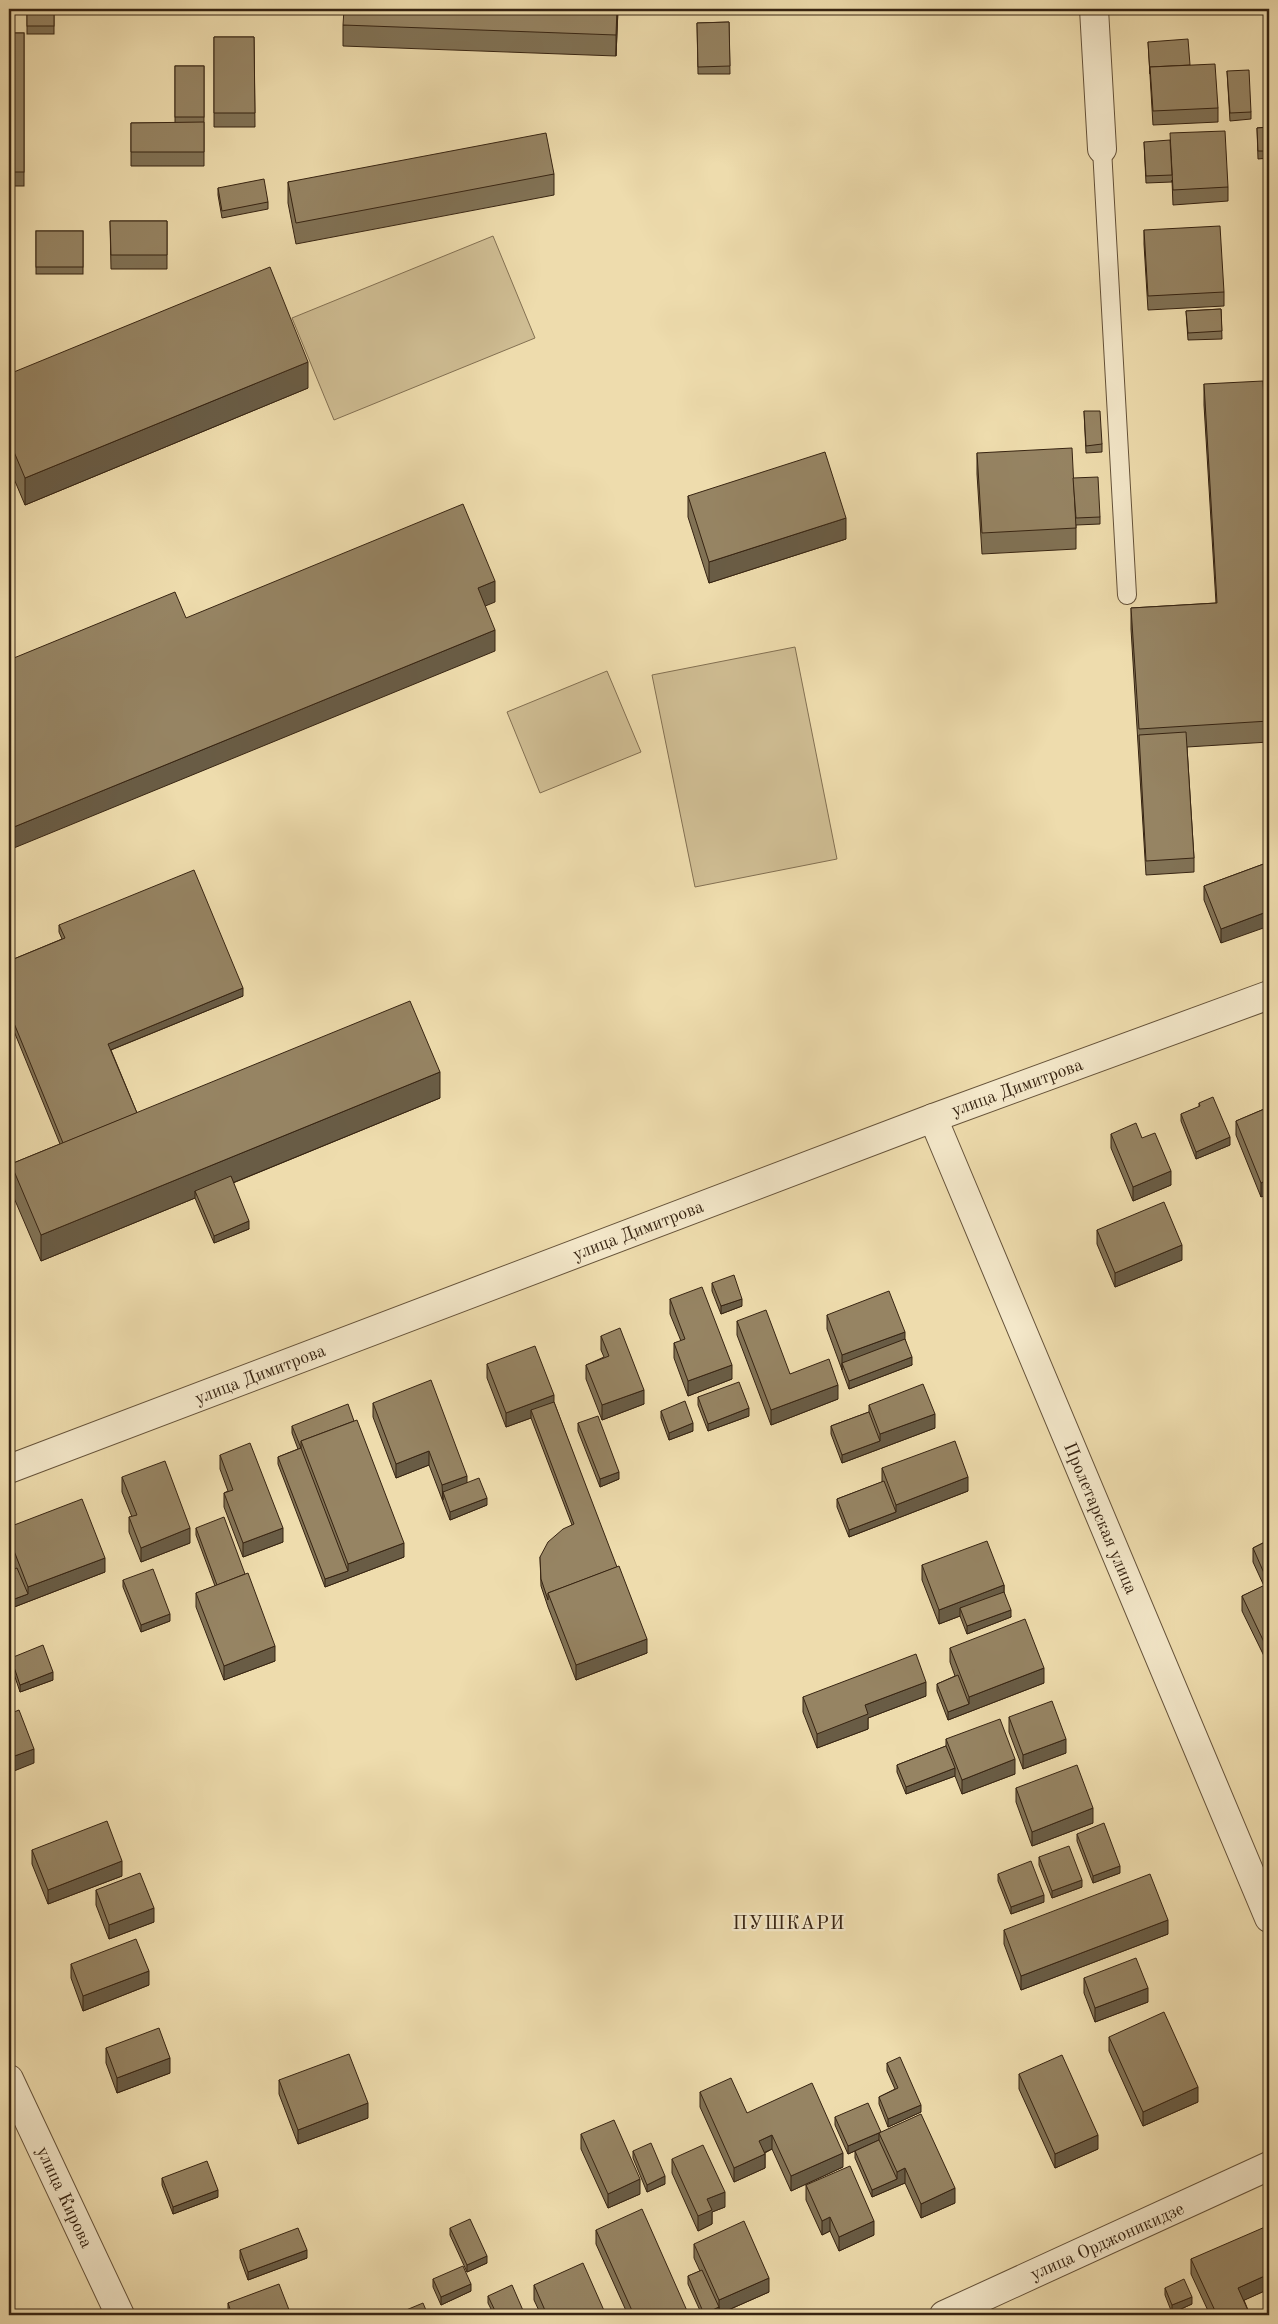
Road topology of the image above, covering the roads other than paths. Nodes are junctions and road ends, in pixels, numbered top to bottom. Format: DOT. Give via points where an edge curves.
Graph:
graph roads {
  1 [pos="1094,9"];
  2 [pos="1102,149"];
  3 [pos="1127,595"];
  4 [pos="1269,995"];
  5 [pos="933,1118"];
  6 [pos="9,1469"];
  7 [pos="1269,1918"];
  8 [pos="9,2079"];
  9 [pos="1269,2166"];
  10 [pos="120,2315"];
  11 [pos="944,2315"];
  1 -- 2 [label="street"];
  2 -- 3 [label="lane"];
  4 -- 5 [label="street, улица Димитрова"];
  5 -- 6 [label="street, улица Димитрова"];
  5 -- 7 [label="street, Пролетарская улица"];
  8 -- 10 [label="street, улица Кирова"];
  9 -- 11 [label="street, улица Орджоникидзе"];
}
